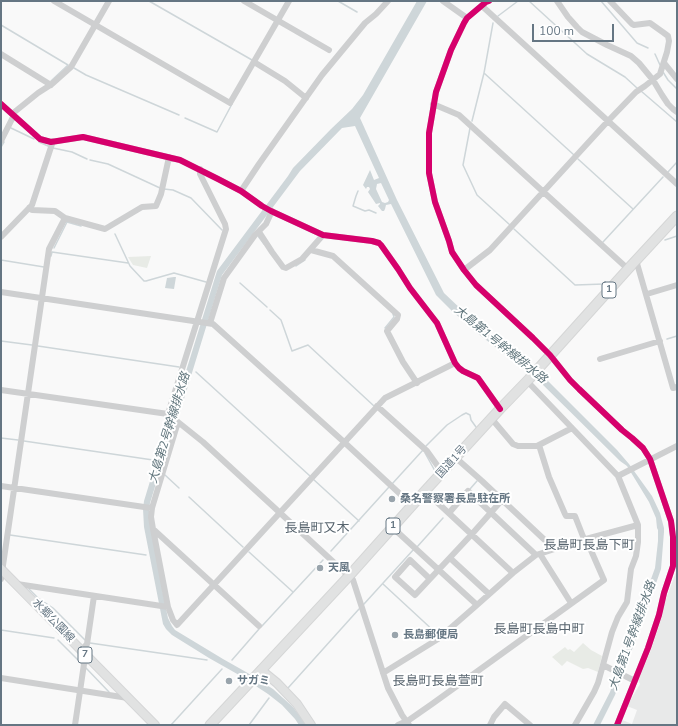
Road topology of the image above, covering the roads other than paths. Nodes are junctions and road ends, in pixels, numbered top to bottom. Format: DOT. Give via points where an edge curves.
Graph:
graph roads {
  1 [pos="54,1"];
  2 [pos="109,1"];
  3 [pos="244,1"];
  4 [pos="289,1"];
  5 [pos="388,1"];
  6 [pos="443,1"];
  7 [pos="489,1"];
  8 [pos="558,1"];
  9 [pos="610,1"];
  10 [pos="482,6"];
  11 [pos="467,18"];
  12 [pos="278,20"];
  13 [pos="95,25"];
  14 [pos="329,50"];
  15 [pos="1,54"];
  16 [pos="254,62"];
  17 [pos="664,63"];
  18 [pos="677,79"];
  19 [pos="653,80"];
  20 [pos="51,84"];
  21 [pos="306,98"];
  22 [pos="1,104"];
  23 [pos="433,104"];
  24 [pos="677,112"];
  25 [pos="13,115"];
  26 [pos="608,121"];
  27 [pos="1,141"];
  28 [pos="53,141"];
  29 [pos="169,157"];
  30 [pos="200,169"];
  31 [pos="677,184"];
  32 [pos="241,191"];
  33 [pos="544,192"];
  34 [pos="29,208"];
  35 [pos="272,211"];
  36 [pos="677,216"];
  37 [pos="65,218"];
  38 [pos="259,232"];
  39 [pos="323,236"];
  40 [pos="1,237"];
  41 [pos="311,250"];
  42 [pos="636,260"];
  43 [pos="628,269"];
  44 [pos="464,270"];
  45 [pos="677,285"];
  46 [pos="1,292"];
  47 [pos="646,294"];
  48 [pos="42,298"];
  49 [pos="198,321"];
  50 [pos="209,323"];
  51 [pos="660,341"];
  52 [pos="550,355"];
  53 [pos="600,359"];
  54 [pos="455,363"];
  55 [pos="528,380"];
  56 [pos="417,383"];
  57 [pos="677,387"];
  58 [pos="1,390"];
  59 [pos="28,394"];
  60 [pos="377,406"];
  61 [pos="500,409"];
  62 [pos="169,415"];
  63 [pos="491,418"];
  64 [pos="178,422"];
  65 [pos="572,428"];
  66 [pos="344,442"];
  67 [pos="539,445"];
  68 [pos="677,446"];
  69 [pos="456,458"];
  70 [pos="650,459"];
  71 [pos="442,472"];
  72 [pos="621,475"];
  73 [pos="1,486"];
  74 [pos="14,488"];
  75 [pos="425,490"];
  76 [pos="502,500"];
  77 [pos="412,505"];
  78 [pos="151,508"];
  79 [pos="449,512"];
  80 [pos="491,512"];
  81 [pos="280,513"];
  82 [pos="638,525"];
  83 [pos="392,527"];
  84 [pos="153,529"];
  85 [pos="472,534"];
  86 [pos="585,539"];
  87 [pos="552,549"];
  88 [pos="538,555"];
  89 [pos="450,558"];
  90 [pos="2,570"];
  91 [pos="438,570"];
  92 [pos="513,573"];
  93 [pos="348,576"];
  94 [pos="1,579"];
  95 [pos="430,579"];
  96 [pos="17,584"];
  97 [pos="214,585"];
  98 [pos="489,594"];
  99 [pos="94,596"];
  100 [pos="571,603"];
  101 [pos="477,605"];
  102 [pos="168,607"];
  103 [pos="259,626"];
  104 [pos="81,651"];
  105 [pos="88,658"];
  106 [pos="603,665"];
  107 [pos="259,672"];
  108 [pos="383,673"];
  109 [pos="1,678"];
  110 [pos="635,681"];
  111 [pos="80,690"];
  112 [pos="128,698"];
  113 [pos="408,723"];
  114 [pos="75,725"];
  115 [pos="155,725"];
  116 [pos="210,725"];
  117 [pos="311,725"];
  118 [pos="398,725"];
  119 [pos="490,725"];
  120 [pos="530,725"];
  121 [pos="575,725"];
  122 [pos="617,725"];
  1 -- 13 [label="street"];
  2 -- 13 [label="street"];
  3 -- 12 [label="street"];
  4 -- 12 [label="street"];
  5 -- 21 [label="street" via="365,23"];
  6 -- 11 [label="street"];
  7 -- 10 [label="street"];
  8 -- 19 [label="street" via="582,32 631,56"];
  9 -- 17 [label="street" via="632,24 650,23 668,36"];
  10 -- 11 [label="street"];
  10 -- 26 [label="street"];
  11 -- 23 [label="street" via="452,50"];
  12 -- 14 [label="street"];
  12 -- 16 [label="street"];
  13 -- 16 [label="street" via="230,103"];
  13 -- 20 [label="street" via="71,67"];
  15 -- 20 [label="street"];
  16 -- 21 [label="street" via="285,81"];
  17 -- 18 [label="street"];
  17 -- 19 [label="street" via="660,74"];
  19 -- 24 [label="street" via="668,104"];
  19 -- 26 [label="street" via="636,92"];
  20 -- 25 [label="street"];
  21 -- 32 [label="street"];
  22 -- 25 [label="street"];
  23 -- 33 [label="street" via="459,115"];
  23 -- 44 [label="street" via="429,133 429,173 434,202 452,252"];
  25 -- 27 [label="street"];
  25 -- 28 [label="street" via="40,139"];
  26 -- 31 [label="street"];
  26 -- 33 [label="street"];
  28 -- 29 [label="street" via="83,137"];
  28 -- 34 [label="street"];
  29 -- 30 [label="street"];
  29 -- 37 [label="street" via="156,206 142,207 104,229"];
  30 -- 32 [label="street"];
  30 -- 49 [label="street" via="200,174 226,226"];
  32 -- 35 [label="street"];
  33 -- 43 [label="street"];
  33 -- 44 [label="street" via="490,250"];
  34 -- 37 [label="street" via="55,211"];
  34 -- 40 [label="street"];
  35 -- 38 [label="street"];
  35 -- 39 [label="street"];
  36 -- 42 [label="highway, 国道1号 / 1"];
  37 -- 48 [label="street" via="49,249"];
  38 -- 41 [label="street" via="283,267 286,268 302,259"];
  38 -- 50 [label="street" via="224,278"];
  39 -- 41 [label="street"];
  39 -- 54 [label="street" via="375,241 381,245 437,323"];
  41 -- 56 [label="street" via="333,256 398,315 386,331"];
  42 -- 43 [label="highway, 国道1号 / 1"];
  42 -- 47 [label="street"];
  43 -- 52 [label="highway, 国道1号 / 1"];
  44 -- 52 [label="street" via="476,285"];
  45 -- 47 [label="street"];
  46 -- 48 [label="street"];
  47 -- 51 [label="street"];
  48 -- 49 [label="street"];
  48 -- 59 [label="street"];
  49 -- 50 [label="street"];
  49 -- 62 [label="street"];
  50 -- 66 [label="street"];
  51 -- 53 [label="street"];
  51 -- 57 [label="street" via="673,388"];
  52 -- 55 [label="highway, 国道1号 / 1"];
  52 -- 70 [label="street" via="570,380 643,448"];
  54 -- 56 [label="street"];
  54 -- 61 [label="street" via="463,371 478,378"];
  55 -- 61 [label="highway, 国道1号 / 1"];
  55 -- 65 [label="street"];
  56 -- 60 [label="street" via="385,398"];
  58 -- 59 [label="street"];
  59 -- 62 [label="street"];
  59 -- 74 [label="street"];
  60 -- 66 [label="street"];
  60 -- 71 [label="street" via="427,451"];
  61 -- 63 [label="highway, 国道1号 / 1"];
  62 -- 64 [label="street"];
  63 -- 67 [label="street" via="513,444"];
  63 -- 69 [label="highway, 国道1号 / 1"];
  64 -- 81 [label="street"];
  64 -- 84 [label="street" via="152,508"];
  65 -- 67 [label="street"];
  65 -- 72 [label="street"];
  66 -- 77 [label="street"];
  66 -- 81 [label="street"];
  67 -- 86 [label="street" via="565,514 575,516"];
  68 -- 70 [label="street"];
  69 -- 71 [label="highway, 国道1号 / 1"];
  69 -- 76 [label="street"];
  70 -- 72 [label="street"];
  70 -- 110 [label="street" via="671,522 674,566"];
  71 -- 75 [label="highway, 国道1号 / 1"];
  72 -- 82 [label="street"];
  73 -- 74 [label="street"];
  74 -- 78 [label="street"];
  74 -- 90 [label="street"];
  75 -- 77 [label="highway, 国道1号 / 1"];
  75 -- 79 [label="street"];
  76 -- 80 [label="street"];
  76 -- 87 [label="street"];
  77 -- 83 [label="highway, 国道1号 / 1"];
  79 -- 80 [label="street" via="468,491"];
  79 -- 85 [label="street"];
  80 -- 85 [label="street"];
  80 -- 88 [label="street"];
  81 -- 93 [label="street"];
  81 -- 97 [label="street"];
  82 -- 86 [label="street"];
  82 -- 106 [label="street" via="636,556 631,569 627,602 616,622"];
  83 -- 91 [label="street"];
  83 -- 93 [label="highway, 国道1号 / 1"];
  84 -- 97 [label="street"];
  84 -- 102 [label="street"];
  85 -- 89 [label="street"];
  85 -- 92 [label="street"];
  86 -- 87 [label="street"];
  86 -- 100 [label="street" via="604,580"];
  87 -- 88 [label="street"];
  88 -- 92 [label="street"];
  88 -- 100 [label="street"];
  89 -- 91 [label="street"];
  89 -- 98 [label="street"];
  90 -- 94 [label="street"];
  90 -- 96 [label="main road, 水郷公園線 / 7"];
  91 -- 95 [label="street"];
  91 -- 101 [label="street"];
  92 -- 98 [label="street"];
  93 -- 107 [label="highway, 国道1号 / 1"];
  93 -- 108 [label="street" via="353,580"];
  95 -- 95 [label="street" via="415,596 395,577 410,560"];
  96 -- 99 [label="street"];
  96 -- 104 [label="main road, 水郷公園線 / 7"];
  97 -- 102 [label="street" via="176,626"];
  97 -- 103 [label="street"];
  98 -- 101 [label="street"];
  99 -- 102 [label="street"];
  99 -- 104 [label="street" via="87,644"];
  100 -- 113 [label="street"];
  101 -- 108 [label="street" via="438,639"];
  104 -- 105 [label="main road, 水郷公園線 / 7"];
  105 -- 111 [label="street" via="84,664"];
  105 -- 112 [label="main road, 水郷公園線 / 7"];
  106 -- 110 [label="street"];
  106 -- 121 [label="street" via="594,692"];
  107 -- 116 [label="highway, 国道1号 / 1"];
  107 -- 117 [label="main road" via="277,683 297,704"];
  108 -- 113 [label="street" via="391,696"];
  109 -- 111 [label="street"];
  110 -- 122 [label="street"];
  111 -- 112 [label="street"];
  111 -- 114 [label="street"];
  112 -- 115 [label="main road, 水郷公園線 / 7"];
  113 -- 118 [label="street"];
  119 -- 120 [label="street" via="505,704"];
}
